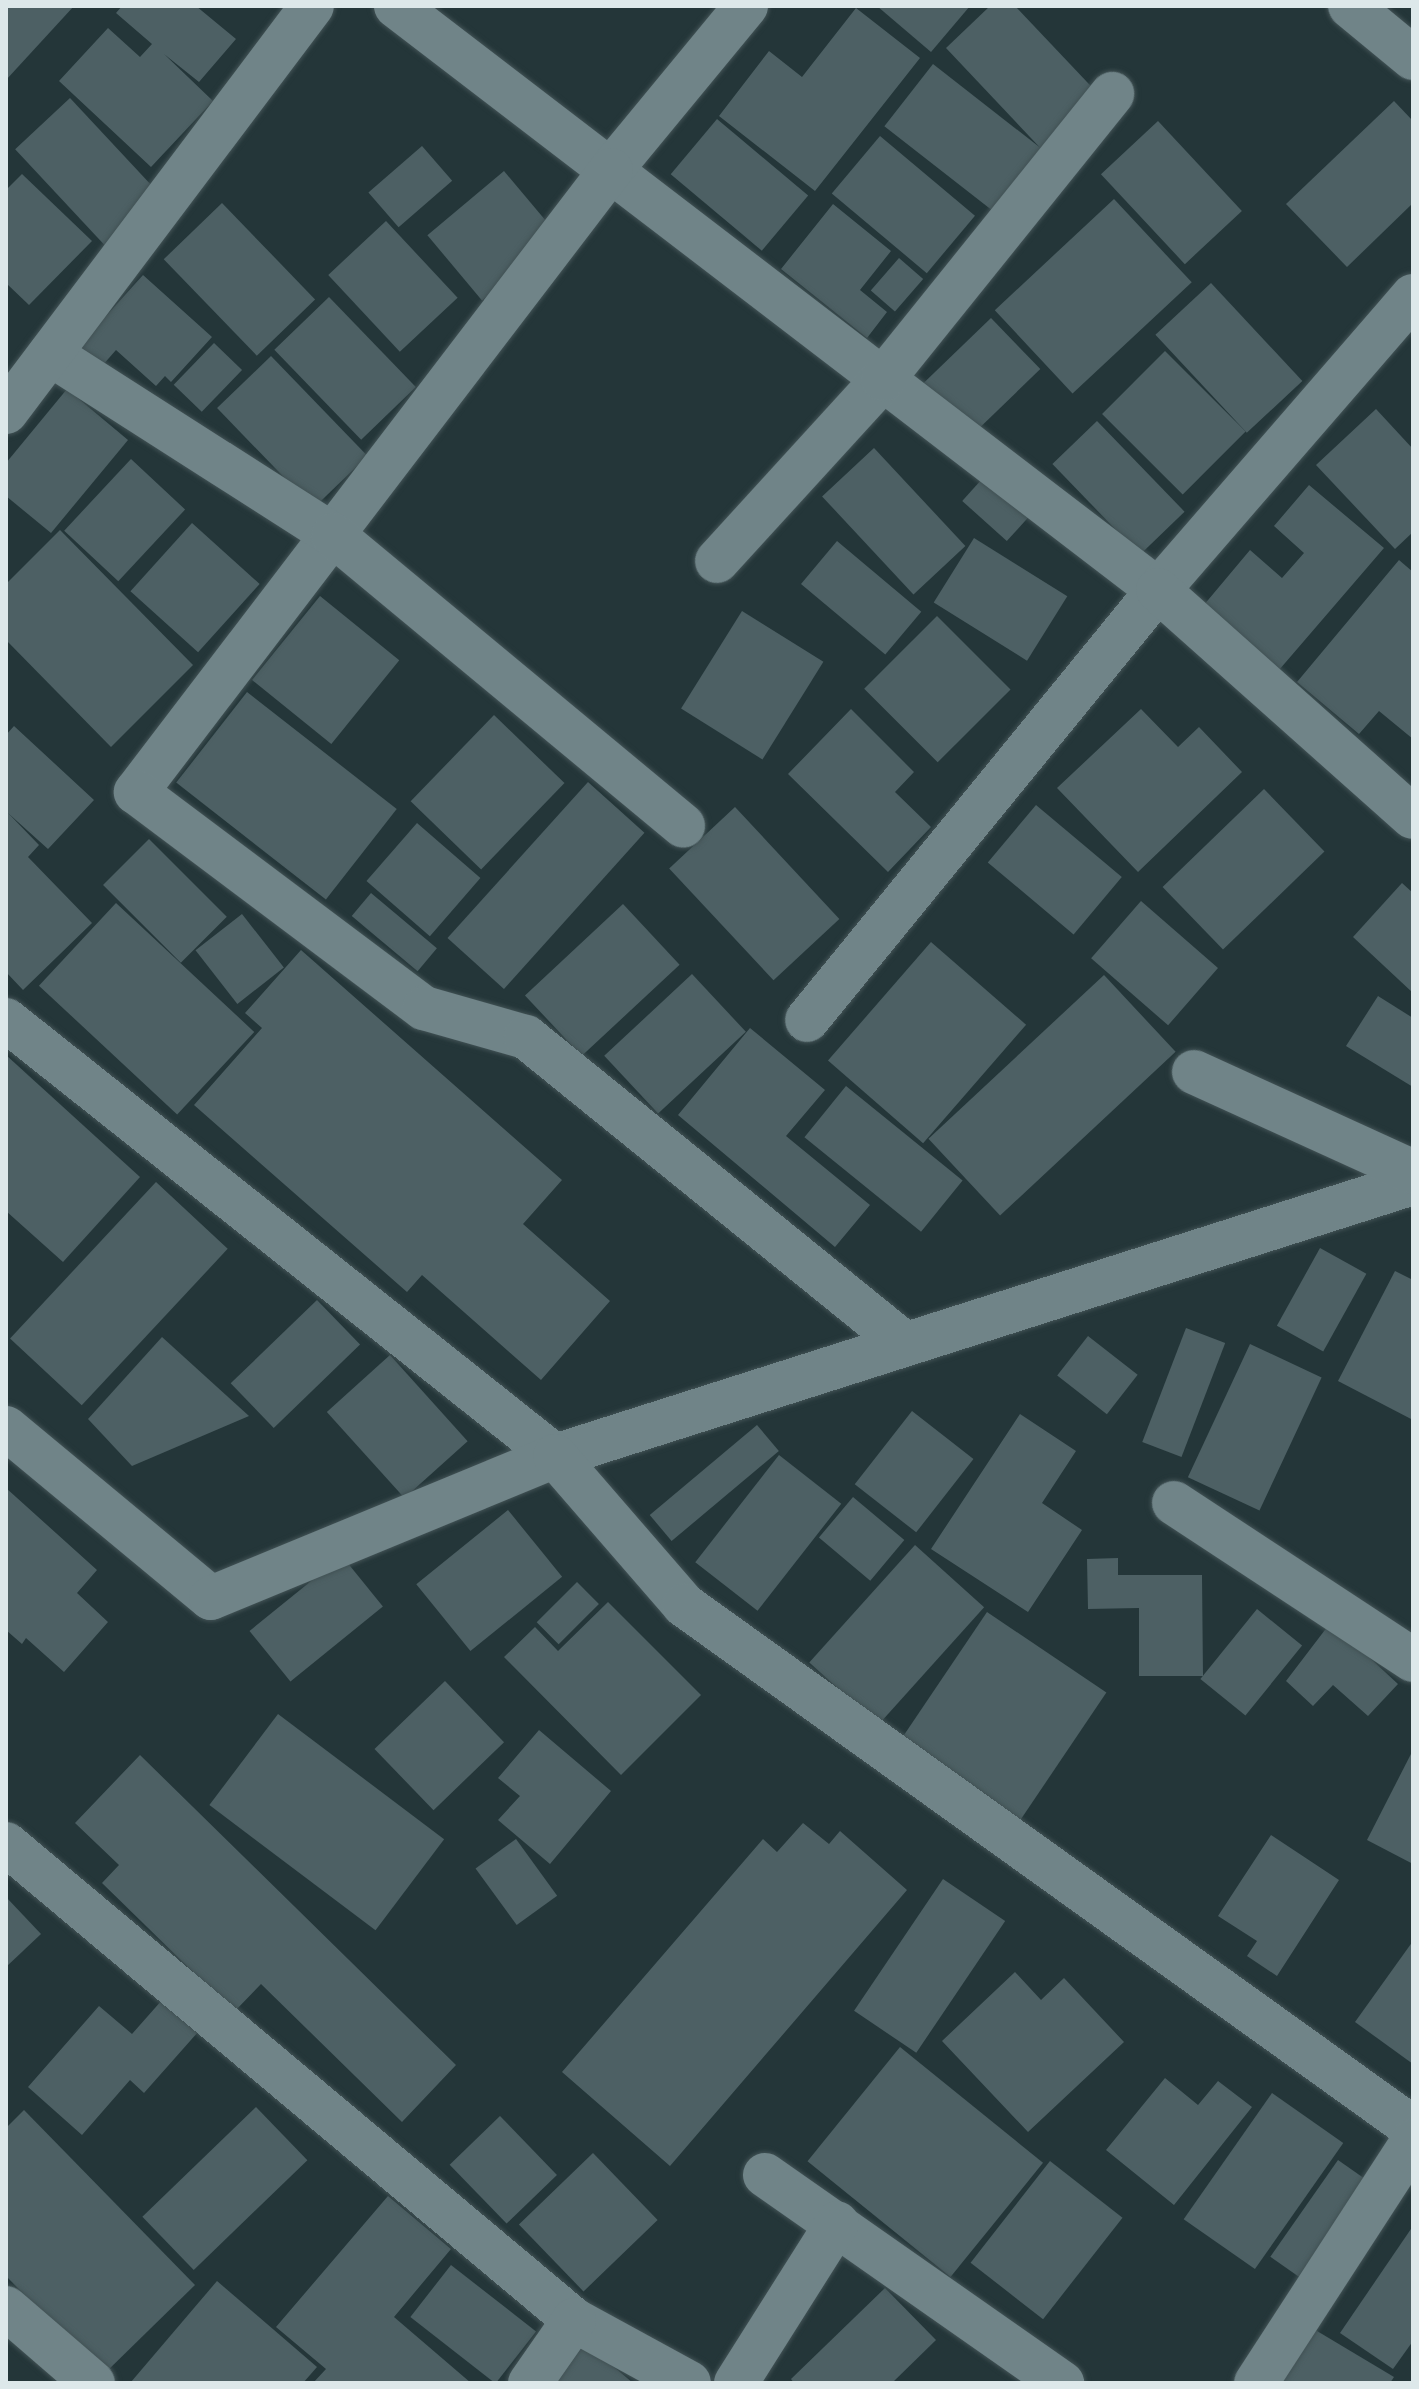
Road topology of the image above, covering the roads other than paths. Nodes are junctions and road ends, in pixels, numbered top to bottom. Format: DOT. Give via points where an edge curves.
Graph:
graph roads {
  1 [pos="312,6"];
  2 [pos="396,6"];
  3 [pos="746,6"];
  4 [pos="1350,6"];
  5 [pos="1413,58"];
  6 [pos="1112,94"];
  7 [pos="611,170"];
  8 [pos="1413,296"];
  9 [pos="50,354"];
  10 [pos="883,379"];
  11 [pos="6,412"];
  12 [pos="333,535"];
  13 [pos="717,561"];
  14 [pos="1158,590"];
  15 [pos="1406,797"];
  16 [pos="683,826"];
  17 [pos="6,1020"];
  18 [pos="807,1020"];
  19 [pos="1194,1072"];
  20 [pos="1413,1172"];
  21 [pos="1413,1183"];
  22 [pos="904,1343"];
  23 [pos="6,1428"];
  24 [pos="555,1456"];
  25 [pos="1174,1503"];
  26 [pos="1413,1660"];
  27 [pos="6,1844"];
  28 [pos="1413,2128"];
  29 [pos="1413,2141"];
  30 [pos="765,2175"];
  31 [pos="837,2223"];
  32 [pos="8,2314"];
  33 [pos="574,2320"];
  34 [pos="93,2383"];
  35 [pos="530,2383"];
  36 [pos="689,2383"];
  37 [pos="736,2383"];
  38 [pos="1062,2383"];
  39 [pos="1256,2383"];
  1 -- 9 [label="street"];
  2 -- 7 [label="street"];
  3 -- 7 [label="street"];
  4 -- 5 [label="street"];
  6 -- 10 [label="street"];
  7 -- 10 [label="street"];
  7 -- 12 [label="street"];
  8 -- 14 [label="street"];
  9 -- 11 [label="street"];
  9 -- 12 [label="street"];
  10 -- 13 [label="street"];
  10 -- 14 [label="street"];
  12 -- 16 [label="street"];
  12 -- 22 [label="street" via="136,792 424,1008 526,1037"];
  14 -- 15 [label="street"];
  14 -- 18 [label="street"];
  17 -- 24 [label="street"];
  19 -- 20 [label="street"];
  21 -- 22 [label="street"];
  22 -- 24 [label="street"];
  23 -- 24 [label="street" via="211,1598"];
  24 -- 28 [label="street" via="684,1605"];
  25 -- 26 [label="street"];
  27 -- 33 [label="street"];
  29 -- 39 [label="street"];
  30 -- 31 [label="street"];
  31 -- 37 [label="street"];
  31 -- 38 [label="street"];
  32 -- 34 [label="street"];
  33 -- 35 [label="street"];
  33 -- 36 [label="street"];
}
